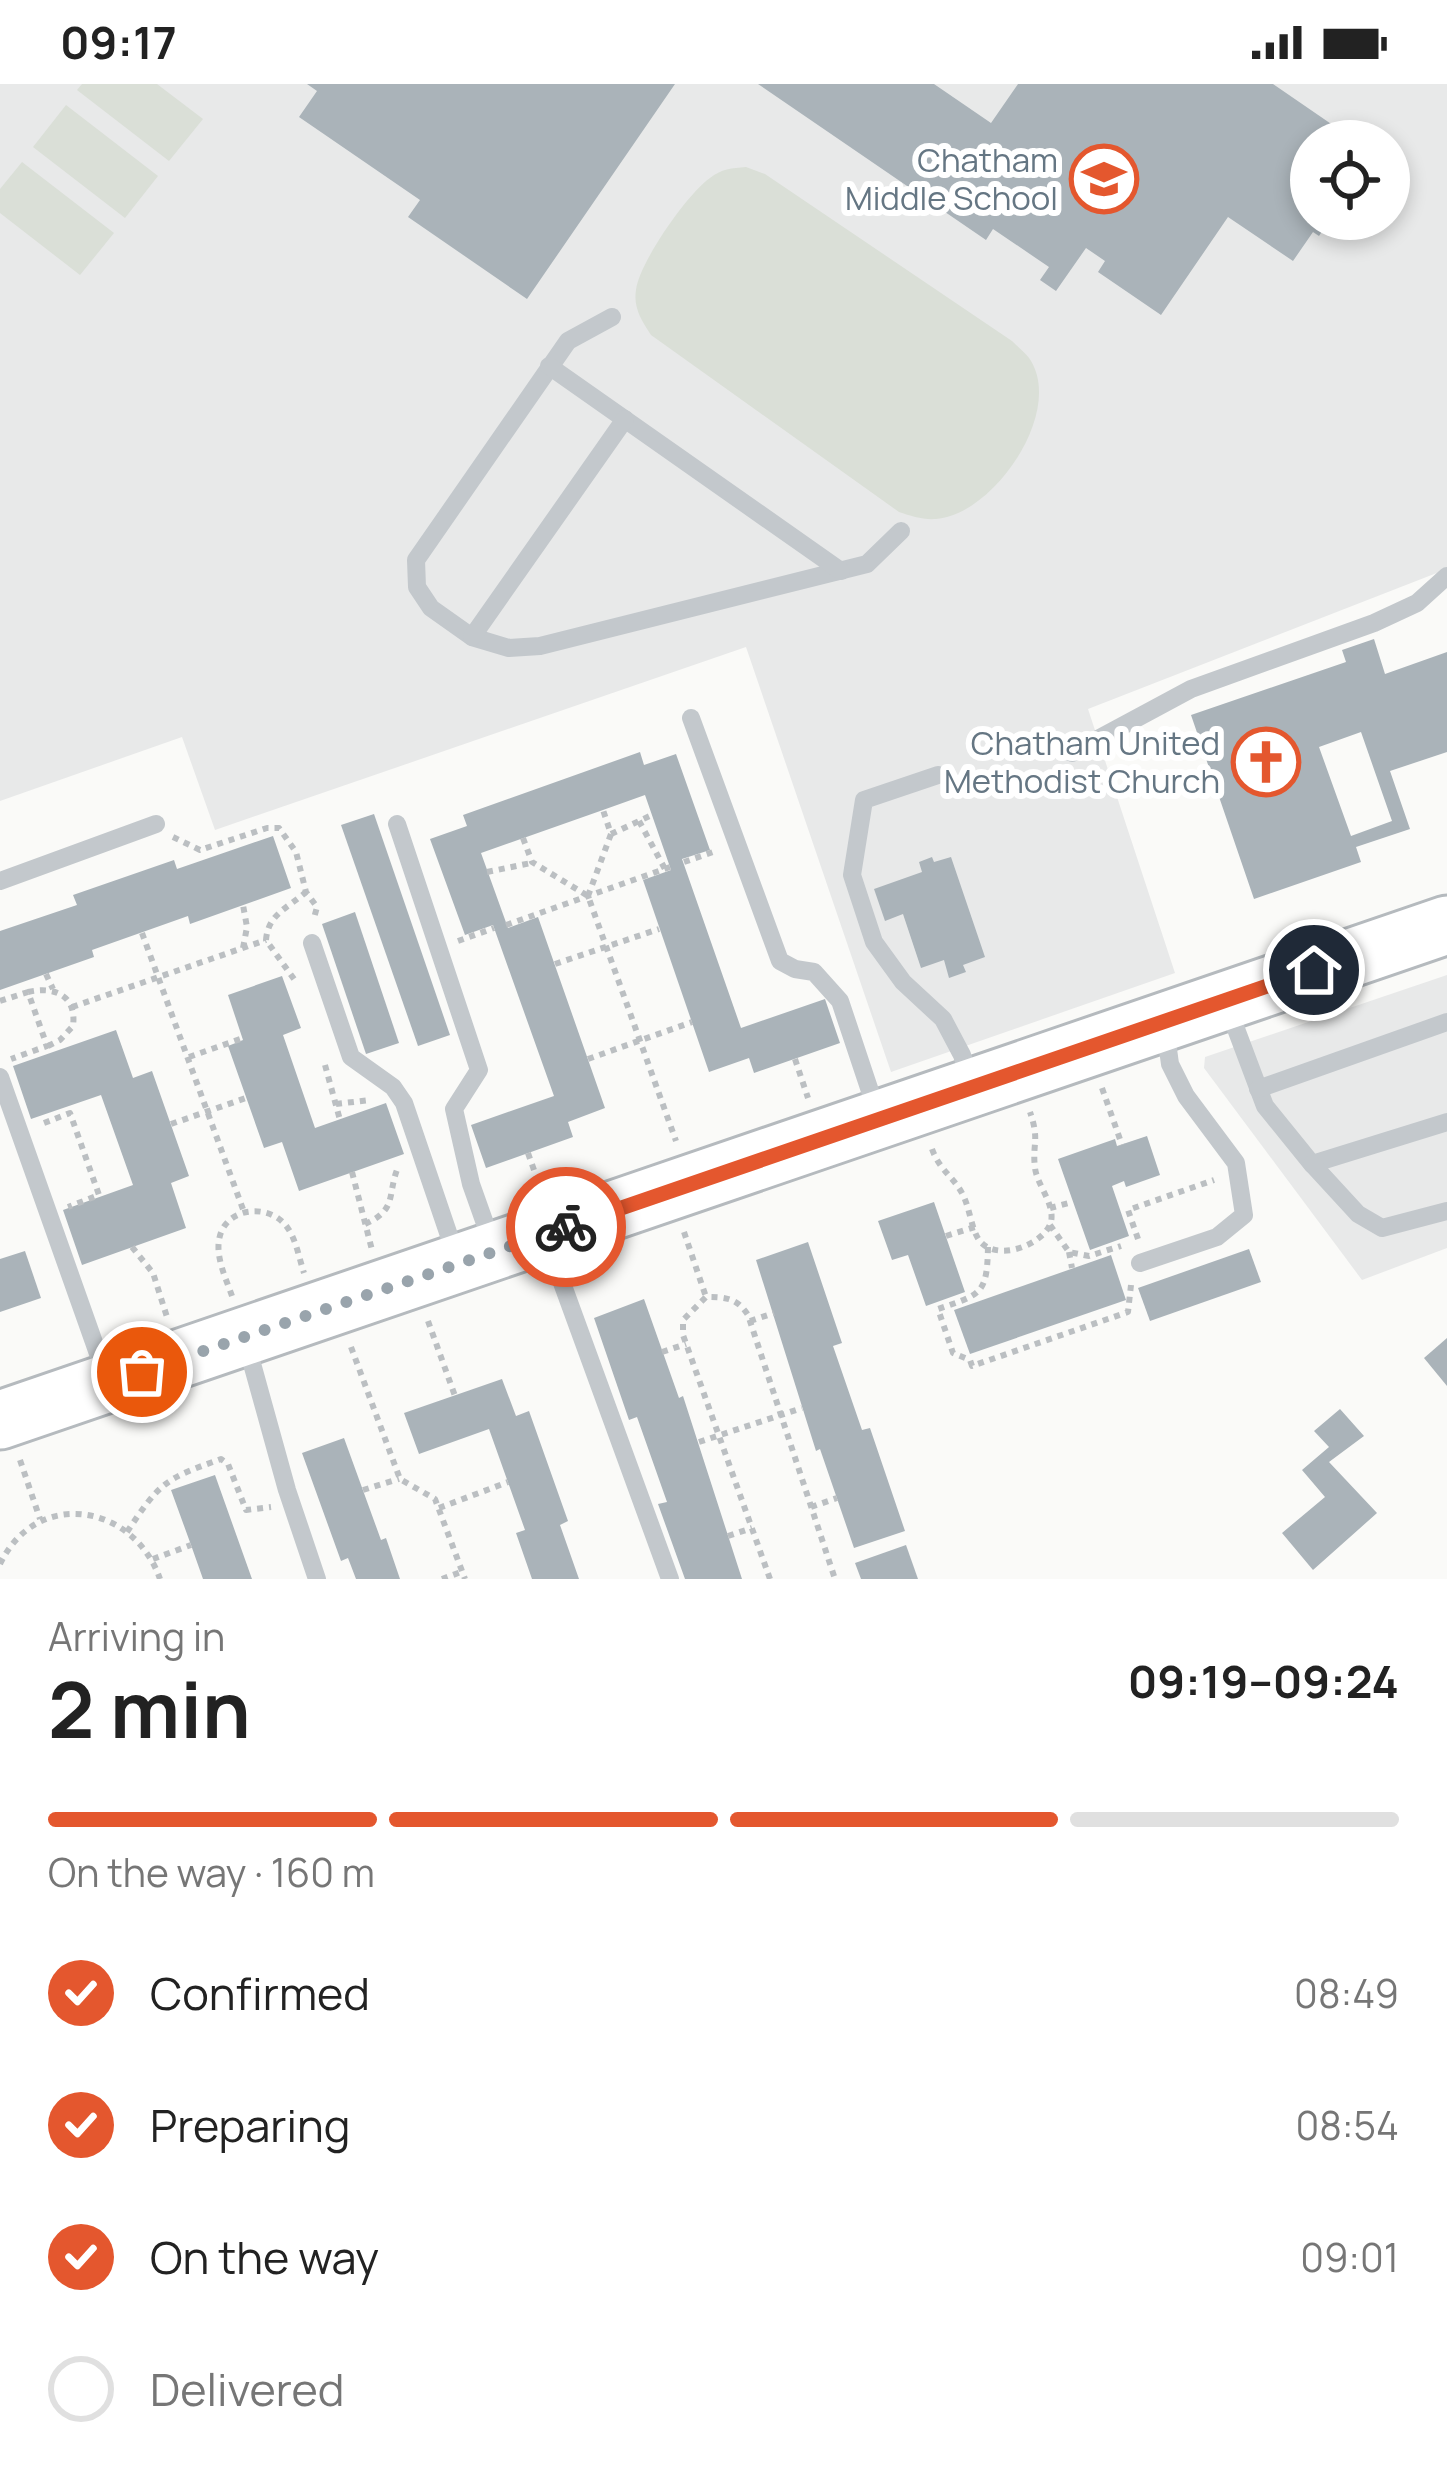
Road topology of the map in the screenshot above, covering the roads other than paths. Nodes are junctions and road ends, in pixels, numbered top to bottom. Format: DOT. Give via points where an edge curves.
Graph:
graph roads {
  1 [pos="612,316"];
  2 [pos="549,366"];
  3 [pos="625,419"];
  4 [pos="901,532"];
  5 [pos="841,571"];
  6 [pos="1447,576"];
  7 [pos="472,637"];
  8 [pos="691,718"];
  9 [pos="1072,753"];
  10 [pos="938,775"];
  11 [pos="156,824"];
  12 [pos="397,824"];
  13 [pos="0,881"];
  14 [pos="1447,925"];
  15 [pos="312,943"];
  16 [pos="1226,1001"];
  17 [pos="1165,1022"];
  18 [pos="1447,1022"];
  19 [pos="4,1068"];
  20 [pos="973,1088"];
  21 [pos="1258,1089"];
  22 [pos="880,1120"];
  23 [pos="1447,1122"];
  24 [pos="1312,1164"];
  25 [pos="1447,1210"];
  26 [pos="510,1236"];
  27 [pos="1133,1266"];
  28 [pos="239,1318"];
  29 [pos="108,1383"];
  30 [pos="10,1439"];
  31 [pos="317,1579"];
  32 [pos="670,1579"];
  1 -- 2 [label="lane" via="568,341"];
  2 -- 3 [label="lane"];
  2 -- 7 [label="lane" via="416,560 417,587 431,608"];
  3 -- 5 [label="lane"];
  3 -- 7 [label="lane"];
  4 -- 5 [label="lane" via="867,564"];
  5 -- 7 [label="lane" via="541,646 509,648"];
  6 -- 9 [label="lane" via="1396,613 1191,689"];
  8 -- 22 [label="lane" via="780,962 814,971 839,1001"];
  10 -- 20 [label="lane" via="864,800 853,875 874,941 943,1019"];
  11 -- 13 [label="lane"];
  12 -- 26 [label="lane" via="479,1070 454,1109 471,1184"];
  14 -- 16 [label="main road"];
  15 -- 26 [label="lane" via="351,1057 394,1087"];
  16 -- 17 [label="main road"];
  16 -- 21 [label="lane"];
  17 -- 20 [label="main road"];
  17 -- 27 [label="lane" via="1170,1064 1186,1096 1236,1163 1244,1215 1216,1237"];
  18 -- 21 [label="lane"];
  19 -- 29 [label="lane"];
  20 -- 22 [label="main road"];
  21 -- 24 [label="lane"];
  22 -- 26 [label="main road"];
  23 -- 24 [label="lane"];
  24 -- 25 [label="lane" via="1382,1228"];
  26 -- 28 [label="main road"];
  26 -- 32 [label="lane"];
  28 -- 29 [label="main road"];
  28 -- 31 [label="lane"];
  29 -- 30 [label="main road"];
}
